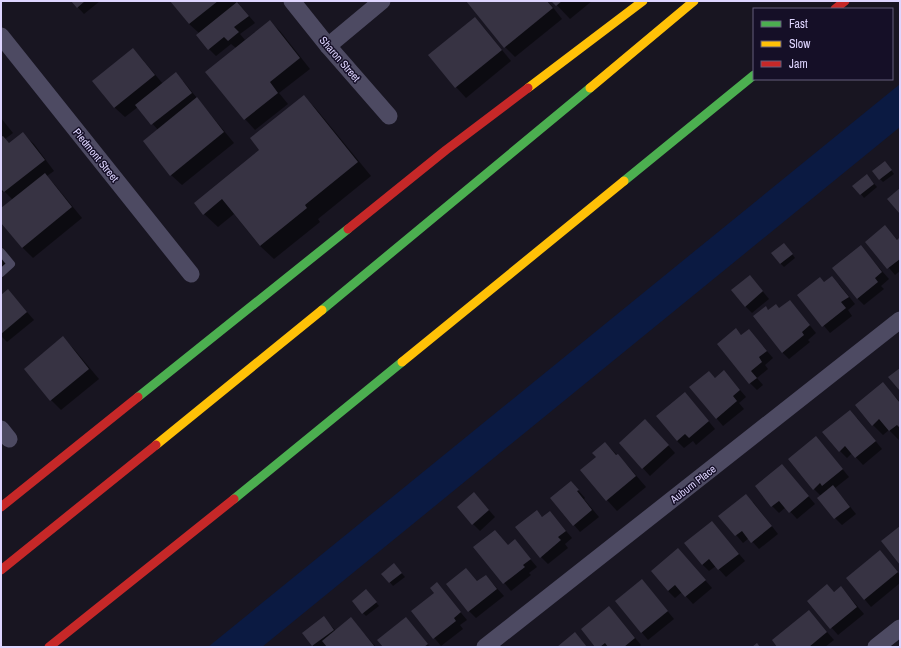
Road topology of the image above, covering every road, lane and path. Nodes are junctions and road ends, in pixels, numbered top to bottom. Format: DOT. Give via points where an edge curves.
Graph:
graph roads {
  1 [pos="292,1"];
  2 [pos="382,1"];
  3 [pos="643,1"];
  4 [pos="694,1"];
  5 [pos="845,1"];
  6 [pos="836,8"];
  7 [pos="1,36"];
  8 [pos="328,46"];
  9 [pos="753,76"];
  10 [pos="389,116"];
  11 [pos="1,252"];
  12 [pos="1,273"];
  13 [pos="191,274"];
  14 [pos="900,320"];
  15 [pos="1,507"];
  16 [pos="155,563"];
  17 [pos="1,570"];
  18 [pos="900,628"];
  19 [pos="84,631"];
  20 [pos="49,647"];
  21 [pos="485,647"];
  22 [pos="876,647"];
  1 -- 8 [label="street, Sharon Street"];
  2 -- 8 [label="street"];
  3 -- 15 [label="highway" via="446,150"];
  4 -- 17 [label="highway" via="251,369"];
  5 -- 6 [label="highway"];
  7 -- 13 [label="street, Piedmont Street"];
  8 -- 10 [label="street, Sharon Street"];
  9 -- 16 [label="highway"];
  11 -- 12 [label="lane" via="11,264"];
  14 -- 21 [label="street, Auburn Place"];
  16 -- 19 [label="highway"];
  16 -- 20 [label="highway"];
  18 -- 22 [label="street"];
}
